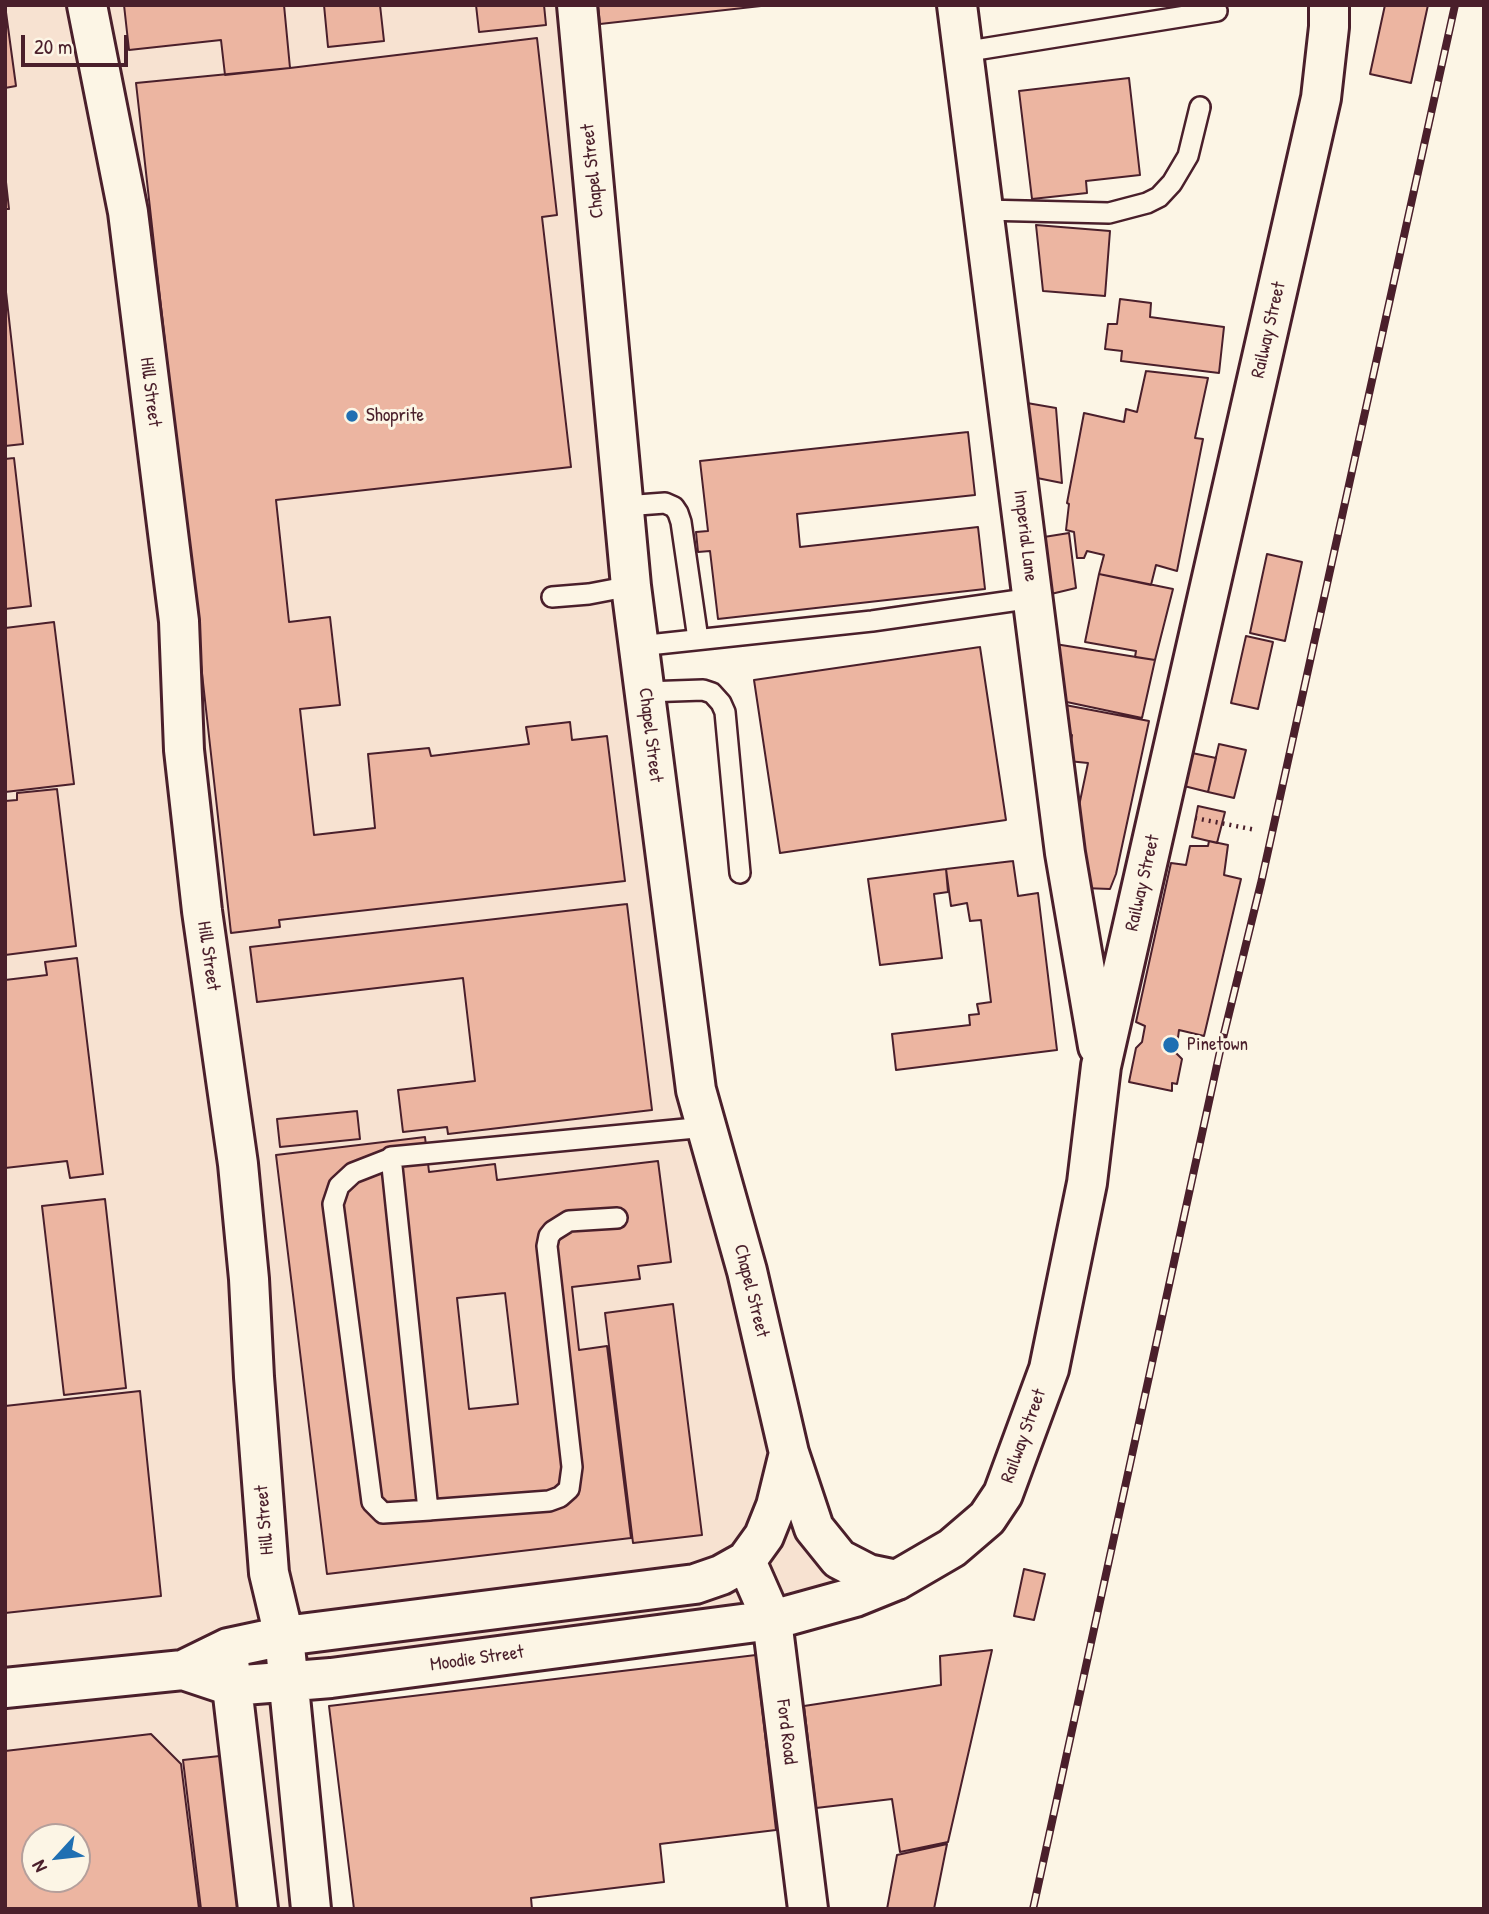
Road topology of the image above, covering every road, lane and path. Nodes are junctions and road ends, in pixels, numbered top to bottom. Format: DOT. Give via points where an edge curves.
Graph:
graph roads {
  1 [pos="87,5"];
  2 [pos="577,5"];
  3 [pos="957,5"];
  4 [pos="1329,5"];
  5 [pos="1217,11"];
  6 [pos="963,52"];
  7 [pos="1199,107"];
  8 [pos="983,210"];
  9 [pos="624,506"];
  10 [pos="631,586"];
  11 [pos="552,597"];
  12 [pos="1033,598"];
  13 [pos="698,639"];
  14 [pos="639,646"];
  15 [pos="645,692"];
  16 [pos="1159,810"];
  17 [pos="1256,830"];
  18 [pos="740,873"];
  19 [pos="1101,1066"];
  20 [pos="706,1127"];
  21 [pos="394,1157"];
  22 [pos="617,1218"];
  23 [pos="789,1453"];
  24 [pos="430,1510"];
  25 [pos="746,1561"];
  26 [pos="897,1580"];
  27 [pos="772,1620"];
  28 [pos="284,1636"];
  29 [pos="228,1648"];
  30 [pos="183,1670"];
  31 [pos="288,1681"];
  32 [pos="231,1686"];
  33 [pos="5,1688"];
  34 [pos="258,1909"];
  35 [pos="311,1909"];
  36 [pos="808,1909"];
  1 -- 28 [label="street, Hill Street" via="128,212 177,607 184,750 238,1164 269,1573"];
  2 -- 9 [label="street, Chapel Street"];
  3 -- 6 [label="street, Imperial Lane"];
  4 -- 16 [label="street, Railway Street" via="1321,98"];
  5 -- 6 [label="lane"];
  6 -- 8 [label="street, Imperial Lane"];
  7 -- 8 [label="lane" via="1188,156 1172,183 1147,203 1109,213"];
  8 -- 12 [label="street, Imperial Lane"];
  9 -- 10 [label="street, Chapel Street"];
  9 -- 13 [label="lane" via="669,503 678,513"];
  10 -- 11 [label="lane"];
  10 -- 14 [label="street, Chapel Street"];
  12 -- 13 [label="lane"];
  12 -- 19 [label="street, Imperial Lane" via="1065,853"];
  13 -- 14 [label="lane"];
  14 -- 15 [label="street, Chapel Street"];
  15 -- 18 [label="lane" via="703,690 721,703"];
  15 -- 20 [label="street, Chapel Street" via="696,1090"];
  16 -- 17 [label="path"];
  16 -- 19 [label="street, Railway Street"];
  19 -- 26 [label="street, Railway Street" via="1087,1183 1049,1368 1017,1461 987,1518 953,1548"];
  20 -- 21 [label="lane"];
  20 -- 23 [label="street, Chapel Street" via="747,1271"];
  21 -- 24 [label="lane"];
  21 -- 24 [label="lane" via="353,1173 339,1185 333,1204 372,1502 383,1513"];
  22 -- 24 [label="lane" via="569,1221 549,1236 547,1246 572,1467 569,1489 549,1501"];
  23 -- 25 [label="street, Chapel Street" via="772,1516"];
  23 -- 26 [label="street, Chapel Street" via="814,1528 827,1545 856,1570"];
  25 -- 27 [label="street, Ford Road"];
  25 -- 28 [label="street, Moodie Street" via="675,1588"];
  26 -- 27 [label="street, Railway Street"];
  27 -- 31 [label="street, Moodie Street"];
  27 -- 36 [label="street, Ford Road"];
  28 -- 29 [label="street, Moodie Street"];
  28 -- 31 [label="street, Hill Street"];
  29 -- 30 [label="street, Moodie Street"];
  29 -- 32 [label="street"];
  30 -- 32 [label="street, Moodie Street"];
  30 -- 33 [label="street, Moodie Street"];
  31 -- 32 [label="street, Moodie Street"];
  31 -- 35 [label="street, Hill Street"];
  32 -- 34 [label="street"];
}
